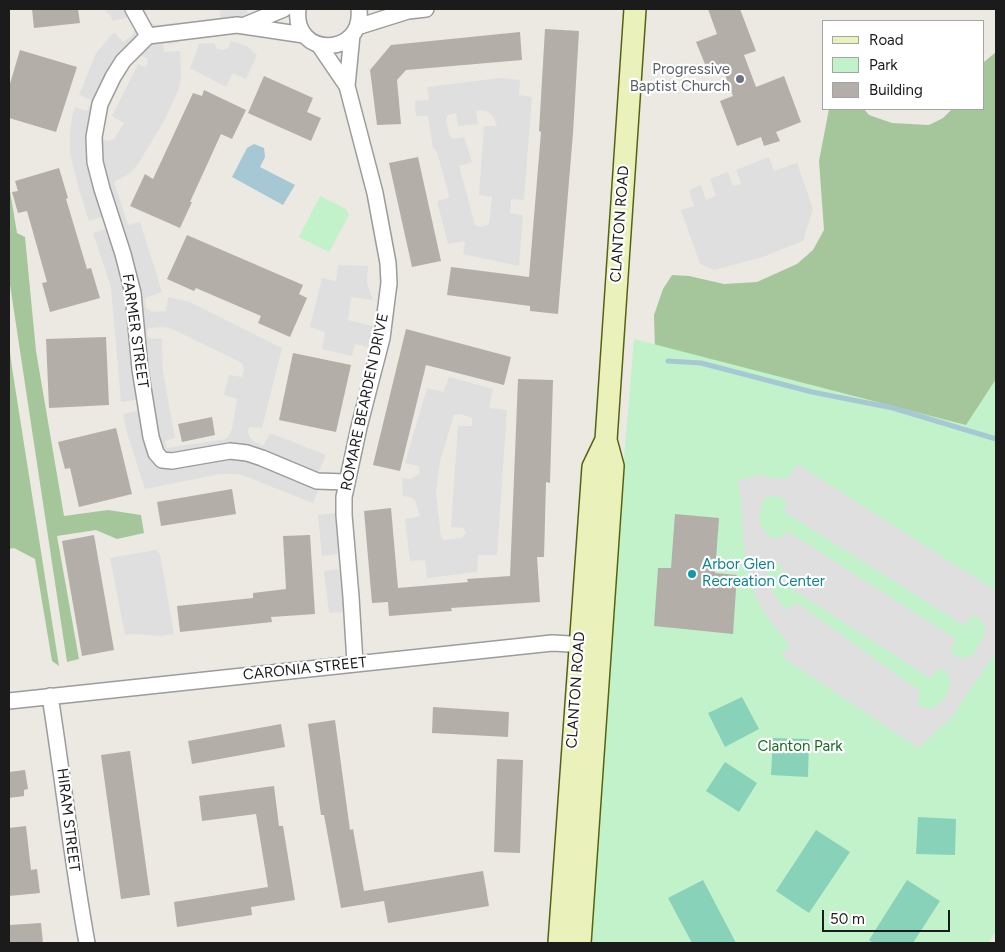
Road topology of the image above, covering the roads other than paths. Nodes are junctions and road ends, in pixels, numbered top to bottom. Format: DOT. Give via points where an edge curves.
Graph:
graph roads {
  1 [pos="133,9"];
  2 [pos="284,9"];
  3 [pos="298,9"];
  4 [pos="359,9"];
  5 [pos="426,9"];
  6 [pos="635,9"];
  7 [pos="404,10"];
  8 [pos="244,26"];
  9 [pos="355,31"];
  10 [pos="304,35"];
  11 [pos="148,36"];
  12 [pos="319,45"];
  13 [pos="347,86"];
  14 [pos="606,440"];
  15 [pos="346,482"];
  16 [pos="579,644"];
  17 [pos="601,645"];
  18 [pos="355,663"];
  19 [pos="50,696"];
  20 [pos="9,700"];
  21 [pos="87,943"];
  22 [pos="559,943"];
  23 [pos="580,943"];
  1 -- 11 [label="street"];
  2 -- 8 [label="street"];
  3 -- 10 [label="street" via="299,26"];
  4 -- 9 [label="street, ROMARE BEARDEN DRIVE"];
  5 -- 7 [label="street"];
  6 -- 14 [label="main road, CLANTON ROAD"];
  7 -- 9 [label="street"];
  8 -- 10 [label="street"];
  8 -- 11 [label="street"];
  9 -- 12 [label="street" via="337,45"];
  9 -- 13 [label="street, ROMARE BEARDEN DRIVE"];
  10 -- 12 [label="street"];
  11 -- 15 [label="street, FARMER STREET" via="113,77 100,104 94,137 95,162 133,293 140,369 156,453 162,460 172,461 230,451 247,453 317,481"];
  12 -- 13 [label="street, ROMARE BEARDEN DRIVE"];
  13 -- 15 [label="street, ROMARE BEARDEN DRIVE" via="375,193 388,262 388,283 382,338"];
  14 -- 16 [label="main road, CLANTON ROAD" via="593,467"];
  14 -- 17 [label="main road, CLANTON ROAD" via="614,466"];
  15 -- 18 [label="street, ROMARE BEARDEN DRIVE" via="344,515"];
  16 -- 17 [label="street, CARONIA STREET"];
  16 -- 18 [label="street, CARONIA STREET" via="552,643"];
  16 -- 22 [label="main road, CLANTON ROAD"];
  17 -- 23 [label="main road, CLANTON ROAD"];
  18 -- 19 [label="street, CARONIA STREET"];
  19 -- 20 [label="street, CARONIA STREET"];
  19 -- 21 [label="street, HIRAM STREET" via="76,888"];
}
